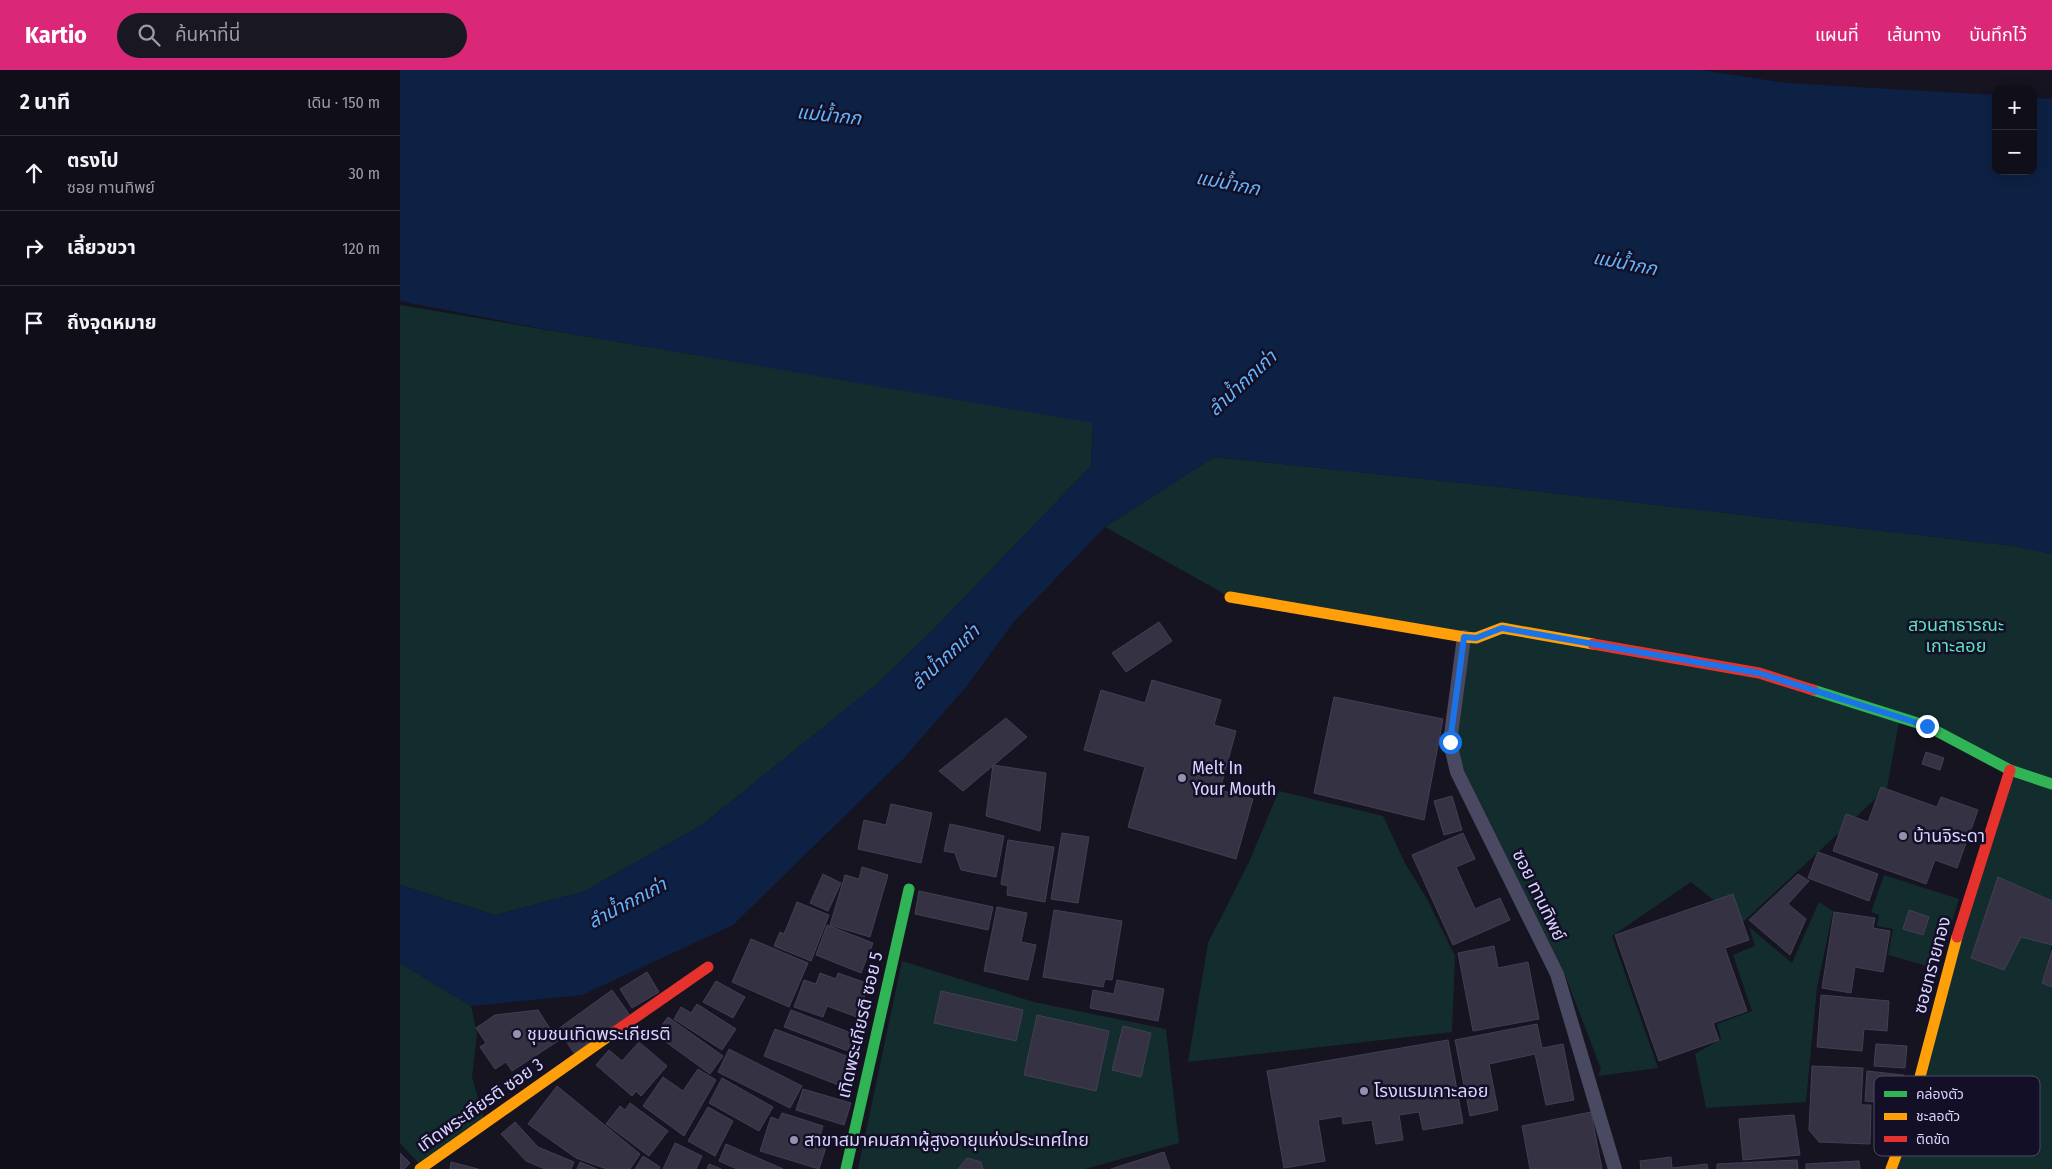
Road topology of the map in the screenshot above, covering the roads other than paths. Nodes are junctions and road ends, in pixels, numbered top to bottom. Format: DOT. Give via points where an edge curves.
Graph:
graph roads {
  1 [pos="1230,597"];
  2 [pos="1464,637"];
  3 [pos="2010,770"];
  4 [pos="2052,784"];
  5 [pos="909,889"];
  6 [pos="708,967"];
  7 [pos="1920,1076"];
  8 [pos="1896,1156"];
  9 [pos="420,1169"];
  10 [pos="846,1169"];
  11 [pos="1615,1169"];
  12 [pos="1891,1169"];
  1 -- 2 [label="street"];
  2 -- 3 [label="street" via="1476,638 1502,628 1759,673 1927,726"];
  2 -- 11 [label="lane, ซอย ทานทิพย์" via="1450,742 1457,772 1557,974"];
  3 -- 4 [label="street"];
  3 -- 7 [label="street, ซอยทรายทอง" via="1956,939"];
  5 -- 10 [label="street, เทิดพระเกียรติ ซอย 5"];
  6 -- 9 [label="street, เทิดพระเกียรติ ซอย 3"];
  8 -- 12 [label="street, ซอยทรายทอง"];
}
